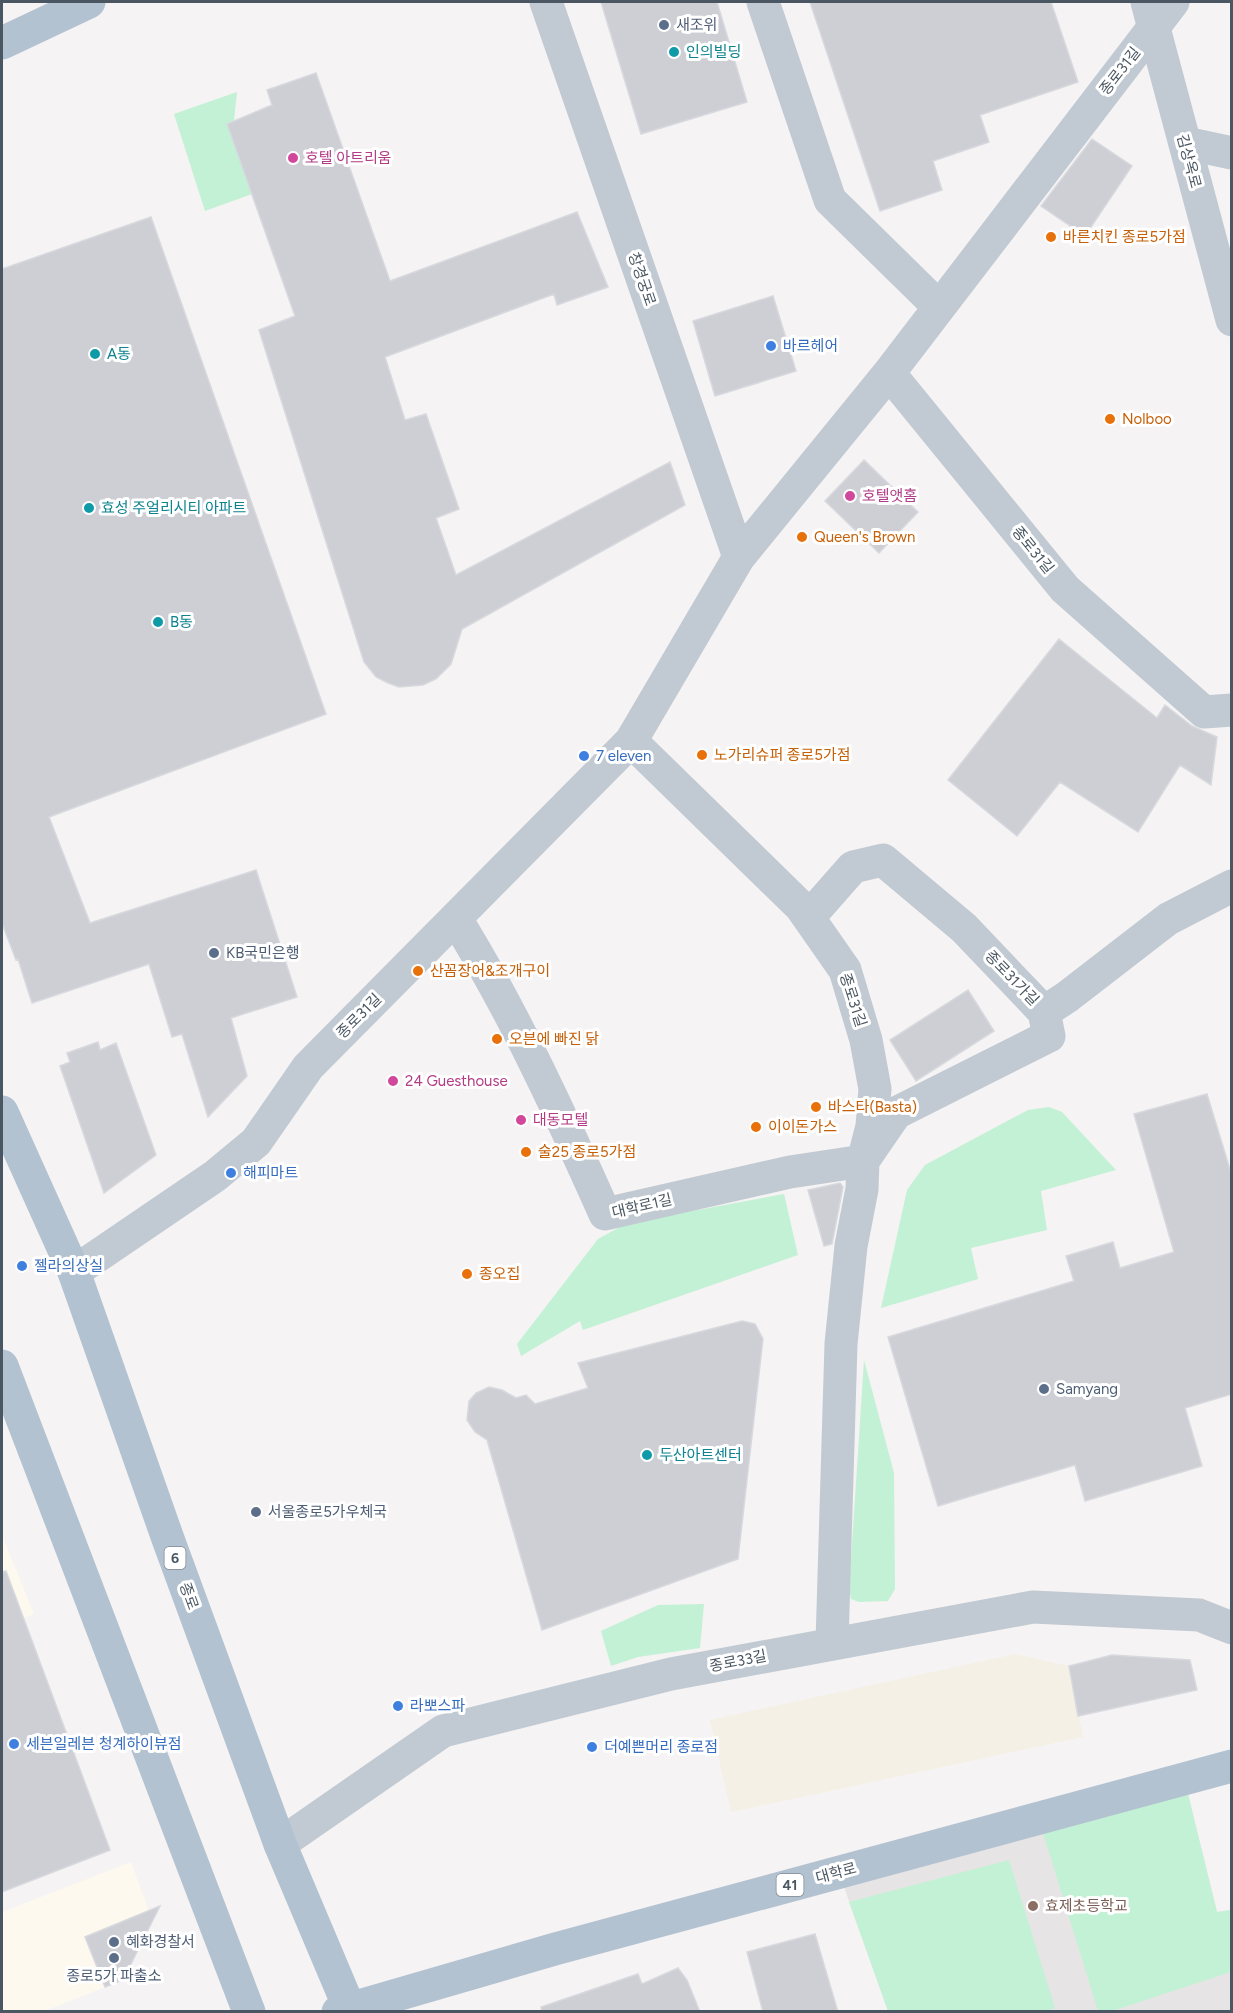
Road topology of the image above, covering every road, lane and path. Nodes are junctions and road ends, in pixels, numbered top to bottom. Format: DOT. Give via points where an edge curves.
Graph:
graph roads {
  1 [pos="89,2"];
  2 [pos="546,2"];
  3 [pos="763,2"];
  4 [pos="1152,8"];
  5 [pos="2,43"];
  6 [pos="1185,143"];
  7 [pos="1232,153"];
  8 [pos="939,307"];
  9 [pos="1232,320"];
  10 [pos="889,373"];
  11 [pos="739,557"];
  12 [pos="1232,710"];
  13 [pos="631,741"];
  14 [pos="1232,886"];
  15 [pos="809,917"];
  16 [pos="456,919"];
  17 [pos="1044,1012"];
  18 [pos="2,1112"];
  19 [pos="863,1161"];
  20 [pos="74,1272"];
  21 [pos="2,1366"];
  22 [pos="1232,1628"];
  23 [pos="832,1643"];
  24 [pos="1232,1766"];
  25 [pos="280,1844"];
  26 [pos="346,2011"];
  27 [pos="249,2012"];
  1 -- 5 [label="main road"];
  2 -- 11 [label="street, 창경궁로"];
  3 -- 8 [label="street" via="830,200"];
  4 -- 6 [label="street, 김상옥로"];
  4 -- 8 [label="street, 종로31길"];
  6 -- 7 [label="street"];
  6 -- 9 [label="street, 김상옥로"];
  8 -- 10 [label="street, 종로31길"];
  10 -- 11 [label="street, 종로31길"];
  10 -- 12 [label="street, 종로31길" via="1065,589 1204,712"];
  11 -- 13 [label="street, 종로31길"];
  13 -- 15 [label="street, 종로31길"];
  13 -- 16 [label="street, 종로31길"];
  14 -- 17 [label="street, 종로31가길" via="1168,919"];
  15 -- 17 [label="street, 종로31가길" via="853,867 884,860 964,928"];
  15 -- 19 [label="street, 종로31길" via="845,970 866,1040 875,1089 872,1126"];
  16 -- 19 [label="street, 대학로1길" via="496,984 605,1214 790,1172"];
  16 -- 20 [label="street, 종로31길" via="308,1067 256,1142 215,1176"];
  17 -- 19 [label="street" via="1049,1036 896,1113"];
  18 -- 20 [label="main road, 종로 / 6"];
  19 -- 23 [label="street, 종로31길" via="841,1344"];
  20 -- 25 [label="main road, 종로 / 6"];
  21 -- 27 [label="main road"];
  22 -- 23 [label="street, 종로33길" via="1199,1615 1033,1607"];
  23 -- 25 [label="street, 종로33길" via="671,1674 443,1731"];
  24 -- 26 [label="main road, 대학로 / 41" via="566,1946"];
  25 -- 26 [label="main road, 종로 / 6"];
}
